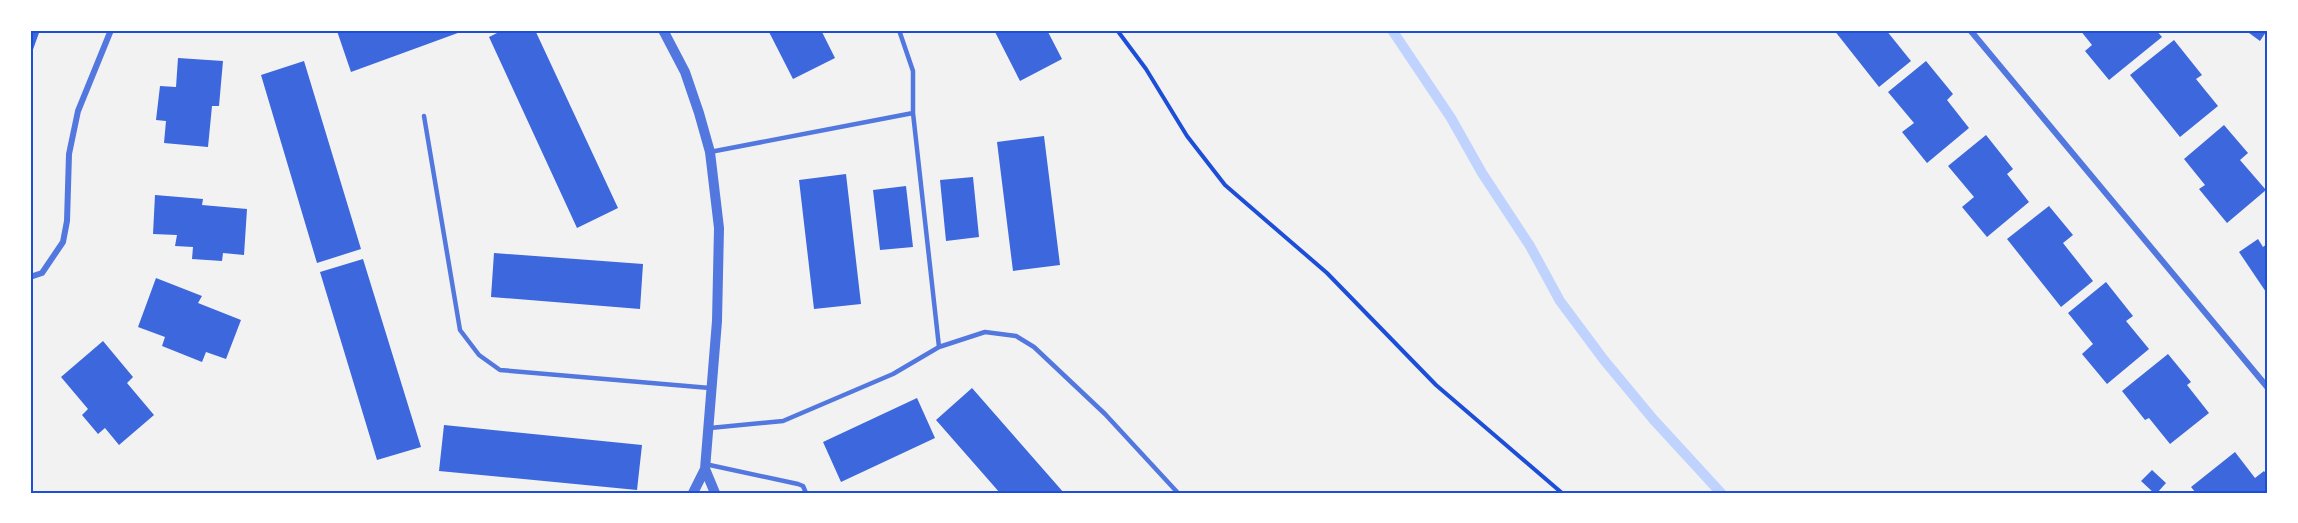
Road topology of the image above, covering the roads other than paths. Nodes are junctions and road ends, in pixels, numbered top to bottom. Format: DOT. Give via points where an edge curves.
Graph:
graph roads {
  1 [pos="111,30"];
  2 [pos="663,30"];
  3 [pos="899,30"];
  4 [pos="1970,30"];
  5 [pos="913,113"];
  6 [pos="424,116"];
  7 [pos="710,152"];
  8 [pos="30,277"];
  9 [pos="939,347"];
  10 [pos="710,388"];
  11 [pos="2268,388"];
  12 [pos="707,429"];
  13 [pos="705,466"];
  14 [pos="693,493"];
  15 [pos="715,493"];
  16 [pos="806,493"];
  17 [pos="1178,493"];
  1 -- 8 [label="street" via="78,111 69,154 63,242 42,273"];
  2 -- 7 [label="street" via="686,72"];
  3 -- 5 [label="lane" via="913,71"];
  4 -- 11 [label="street"];
  5 -- 7 [label="lane"];
  5 -- 9 [label="lane"];
  6 -- 10 [label="lane" via="460,330 479,356 500,370"];
  7 -- 10 [label="street" via="719,228"];
  9 -- 12 [label="lane" via="893,375 783,420"];
  9 -- 17 [label="lane" via="985,332 1016,336 1034,347 1105,414"];
  10 -- 12 [label="street"];
  12 -- 13 [label="street"];
  13 -- 14 [label="street"];
  13 -- 15 [label="street"];
  13 -- 16 [label="lane" via="798,484"];
}
